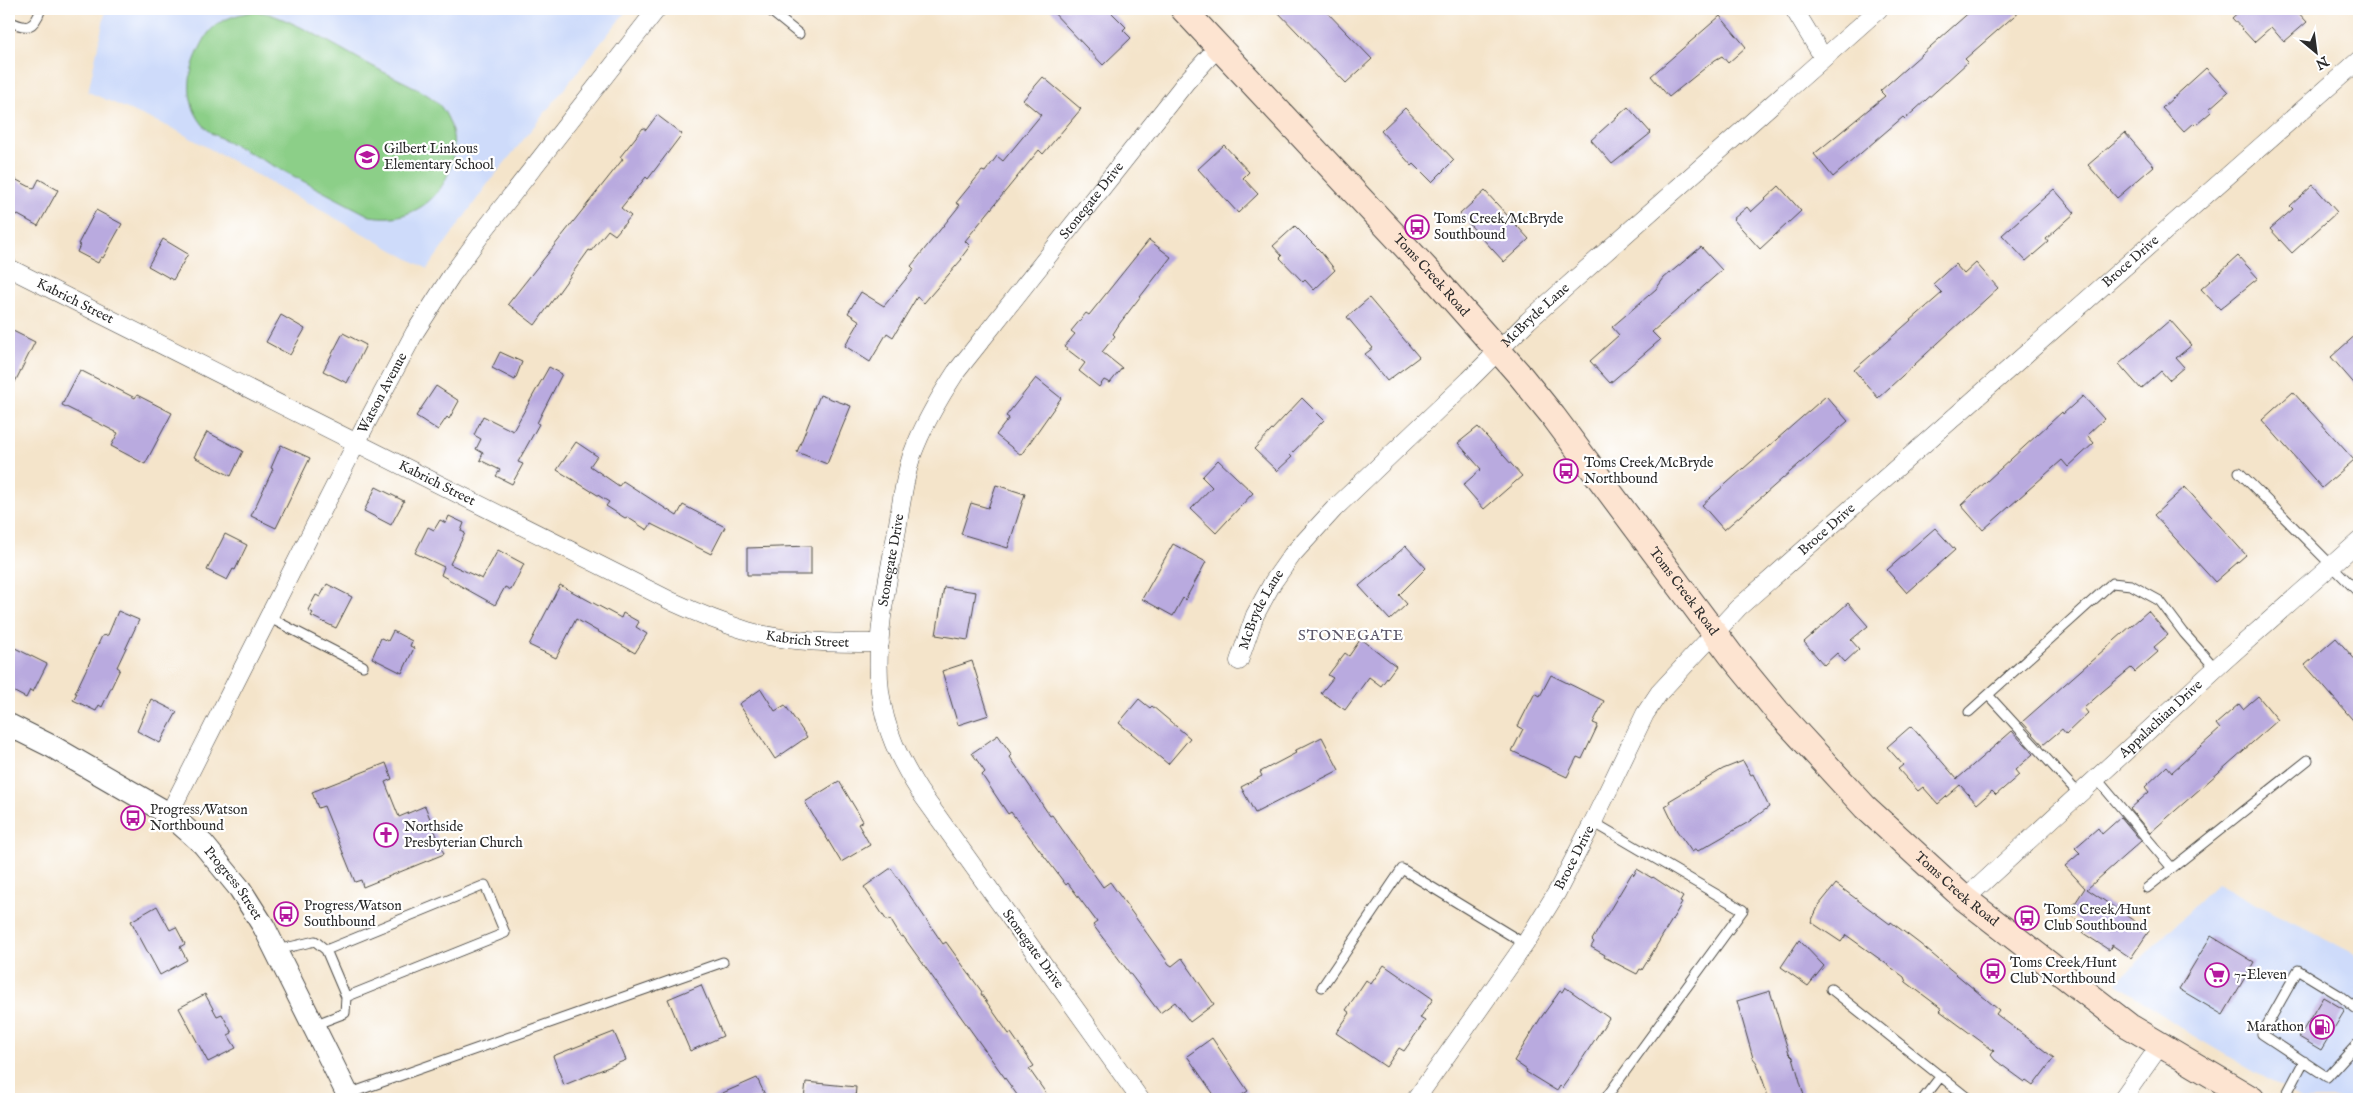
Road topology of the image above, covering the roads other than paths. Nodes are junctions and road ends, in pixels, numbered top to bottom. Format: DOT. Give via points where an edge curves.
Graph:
graph roads {
  1 [pos="41,9"];
  2 [pos="657,9"];
  3 [pos="768,9"];
  4 [pos="1183,9"];
  5 [pos="1794,9"];
  6 [pos="1879,9"];
  7 [pos="9,21"];
  8 [pos="799,34"];
  9 [pos="1218,47"];
  10 [pos="1824,58"];
  11 [pos="2359,60"];
  12 [pos="9,268"];
  13 [pos="1498,350"];
  14 [pos="356,443"];
  15 [pos="2239,472"];
  16 [pos="2359,541"];
  17 [pos="2332,565"];
  18 [pos="2359,593"];
  19 [pos="268,618"];
  20 [pos="1715,634"];
  21 [pos="880,643"];
  22 [pos="1239,661"];
  23 [pos="363,666"];
  24 [pos="2216,668"];
  25 [pos="1988,695"];
  26 [pos="1969,712"];
  27 [pos="9,725"];
  28 [pos="2308,760"];
  29 [pos="2096,778"];
  30 [pos="2079,794"];
  31 [pos="169,814"];
  32 [pos="1593,822"];
  33 [pos="2172,868"];
  34 [pos="2147,888"];
  35 [pos="1965,899"];
  36 [pos="1525,944"];
  37 [pos="278,950"];
  38 [pos="326,950"];
  39 [pos="722,962"];
  40 [pos="1322,988"];
  41 [pos="1830,989"];
  42 [pos="346,998"];
  43 [pos="2359,1011"];
  44 [pos="314,1025"];
  45 [pos="2359,1042"];
  46 [pos="2161,1044"];
  47 [pos="2304,1061"];
  48 [pos="1941,1076"];
  49 [pos="348,1097"];
  50 [pos="1140,1099"];
  51 [pos="1416,1099"];
  52 [pos="1604,1099"];
  53 [pos="1923,1099"];
  54 [pos="1969,1099"];
  55 [pos="2122,1099"];
  56 [pos="2252,1099"];
  57 [pos="2284,1099"];
  1 -- 7 [label="lane" via="30,26 22,27"];
  2 -- 14 [label="street, Watson Avenue" via="451,276 415,332"];
  3 -- 8 [label="lane"];
  4 -- 9 [label="main road, Toms Creek Road"];
  5 -- 10 [label="street"];
  6 -- 10 [label="street, McBryde Lane"];
  9 -- 13 [label="main road, Toms Creek Road"];
  9 -- 21 [label="street, Stonegate Drive" via="1186,82 956,372 935,406 910,465 888,578"];
  10 -- 13 [label="street, McBryde Lane"];
  11 -- 20 [label="street, Broce Drive" via="1738,608"];
  12 -- 14 [label="street, Kabrich Street"];
  13 -- 20 [label="main road, Toms Creek Road" via="1553,416"];
  13 -- 22 [label="street, McBryde Lane" via="1334,508 1292,555 1255,616"];
  14 -- 19 [label="street, Watson Avenue"];
  14 -- 21 [label="street, Kabrich Street" via="716,621 792,639"];
  15 -- 17 [label="lane"];
  16 -- 17 [label="street, Appalachian Drive"];
  17 -- 18 [label="lane"];
  17 -- 24 [label="street, Appalachian Drive"];
  19 -- 23 [label="lane"];
  19 -- 31 [label="street, Watson Avenue"];
  20 -- 32 [label="street, Broce Drive" via="1670,681 1645,714"];
  20 -- 35 [label="main road, Toms Creek Road" via="1835,776 1907,848"];
  21 -- 50 [label="street, Stonegate Drive" via="880,691 885,720 896,752 920,792"];
  24 -- 25 [label="lane" via="2160,601 2132,585 2112,584"];
  24 -- 29 [label="street, Appalachian Drive"];
  25 -- 26 [label="lane"];
  25 -- 30 [label="lane"];
  27 -- 31 [label="street, Progress Street"];
  28 -- 33 [label="lane"];
  29 -- 30 [label="street, Appalachian Drive"];
  29 -- 33 [label="lane"];
  30 -- 35 [label="street, Appalachian Drive"];
  31 -- 37 [label="street, Progress Street" via="191,831 224,869"];
  32 -- 36 [label="street, Broce Drive" via="1557,892"];
  32 -- 52 [label="lane" via="1743,910"];
  33 -- 34 [label="lane"];
  35 -- 46 [label="main road, Toms Creek Road" via="2129,1026"];
  36 -- 40 [label="lane" via="1402,869"];
  36 -- 51 [label="street, Broce Drive"];
  37 -- 38 [label="lane" via="315,941"];
  37 -- 44 [label="street, Progress Street"];
  38 -- 42 [label="lane"];
  38 -- 42 [label="lane" via="485,885 505,933"];
  39 -- 49 [label="lane"];
  41 -- 48 [label="lane"];
  42 -- 44 [label="lane" via="345,1013"];
  43 -- 47 [label="lane" via="2340,995 2298,970 2262,1034"];
  44 -- 49 [label="street, Progress Street"];
  45 -- 47 [label="lane" via="2327,1077"];
  46 -- 55 [label="street"];
  46 -- 56 [label="main road, Toms Creek Road"];
  47 -- 57 [label="lane"];
  48 -- 53 [label="lane"];
  48 -- 54 [label="lane"];
}
